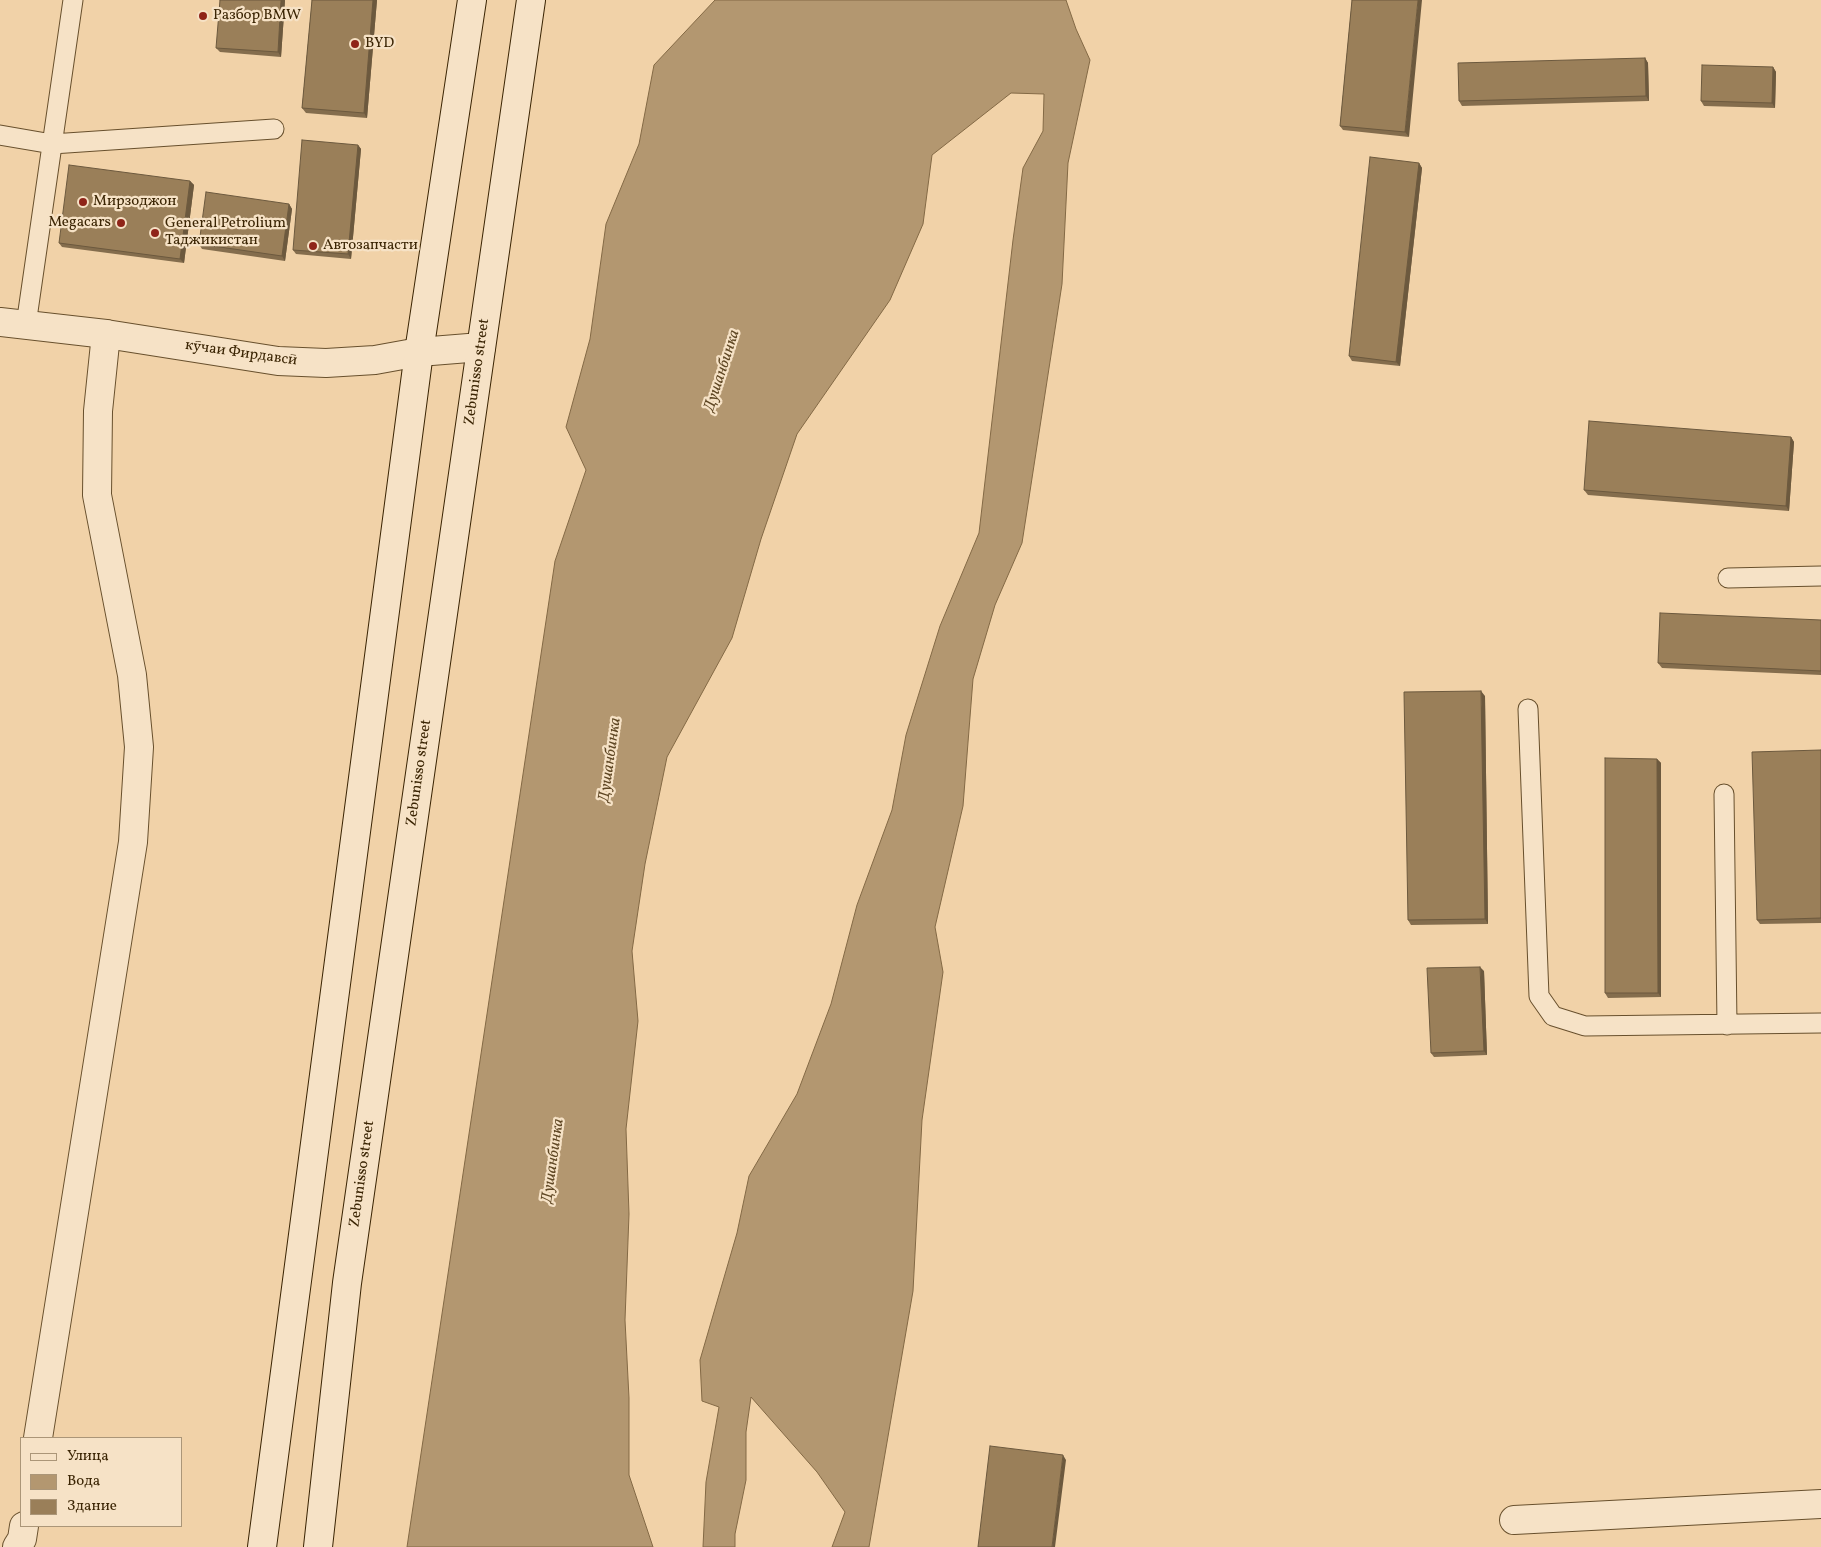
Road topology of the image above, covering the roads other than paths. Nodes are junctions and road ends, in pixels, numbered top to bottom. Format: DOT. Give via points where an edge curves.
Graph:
graph roads {
  1 [pos="73,0"];
  2 [pos="472,0"];
  3 [pos="531,0"];
  4 [pos="274,129"];
  5 [pos="0,135"];
  6 [pos="52,144"];
  7 [pos="13,324"];
  8 [pos="106,334"];
  9 [pos="482,347"];
  10 [pos="419,352"];
  11 [pos="1821,576"];
  12 [pos="1728,578"];
  13 [pos="1528,709"];
  14 [pos="1724,794"];
  15 [pos="1821,1023"];
  16 [pos="1727,1025"];
  17 [pos="38,1437"];
  18 [pos="1821,1504"];
  19 [pos="1514,1520"];
  20 [pos="24,1527"];
  21 [pos="16,1547"];
  22 [pos="262,1547"];
  23 [pos="318,1547"];
  1 -- 6 [label="lane"];
  2 -- 10 [label="main road"];
  3 -- 9 [label="main road, Zebunisso street"];
  4 -- 6 [label="lane"];
  5 -- 6 [label="lane"];
  6 -- 7 [label="lane"];
  7 -- 8 [label="main road, кӯчаи Фирдавсӣ"];
  8 -- 10 [label="main road, кӯчаи Фирдавсӣ" via="278,361 365,361"];
  8 -- 17 [label="main road" via="98,411 97,495 132,675 139,747 133,842"];
  9 -- 10 [label="main road, кӯчаи Фирдавсӣ"];
  9 -- 23 [label="main road, Zebunisso street" via="347,1283"];
  10 -- 22 [label="main road"];
  11 -- 12 [label="lane"];
  13 -- 16 [label="lane" via="1539,996 1552,1016 1585,1026"];
  14 -- 16 [label="lane"];
  15 -- 16 [label="lane"];
  18 -- 19 [label="main road"];
  20 -- 21 [label="main road" via="22,1539"];
}
